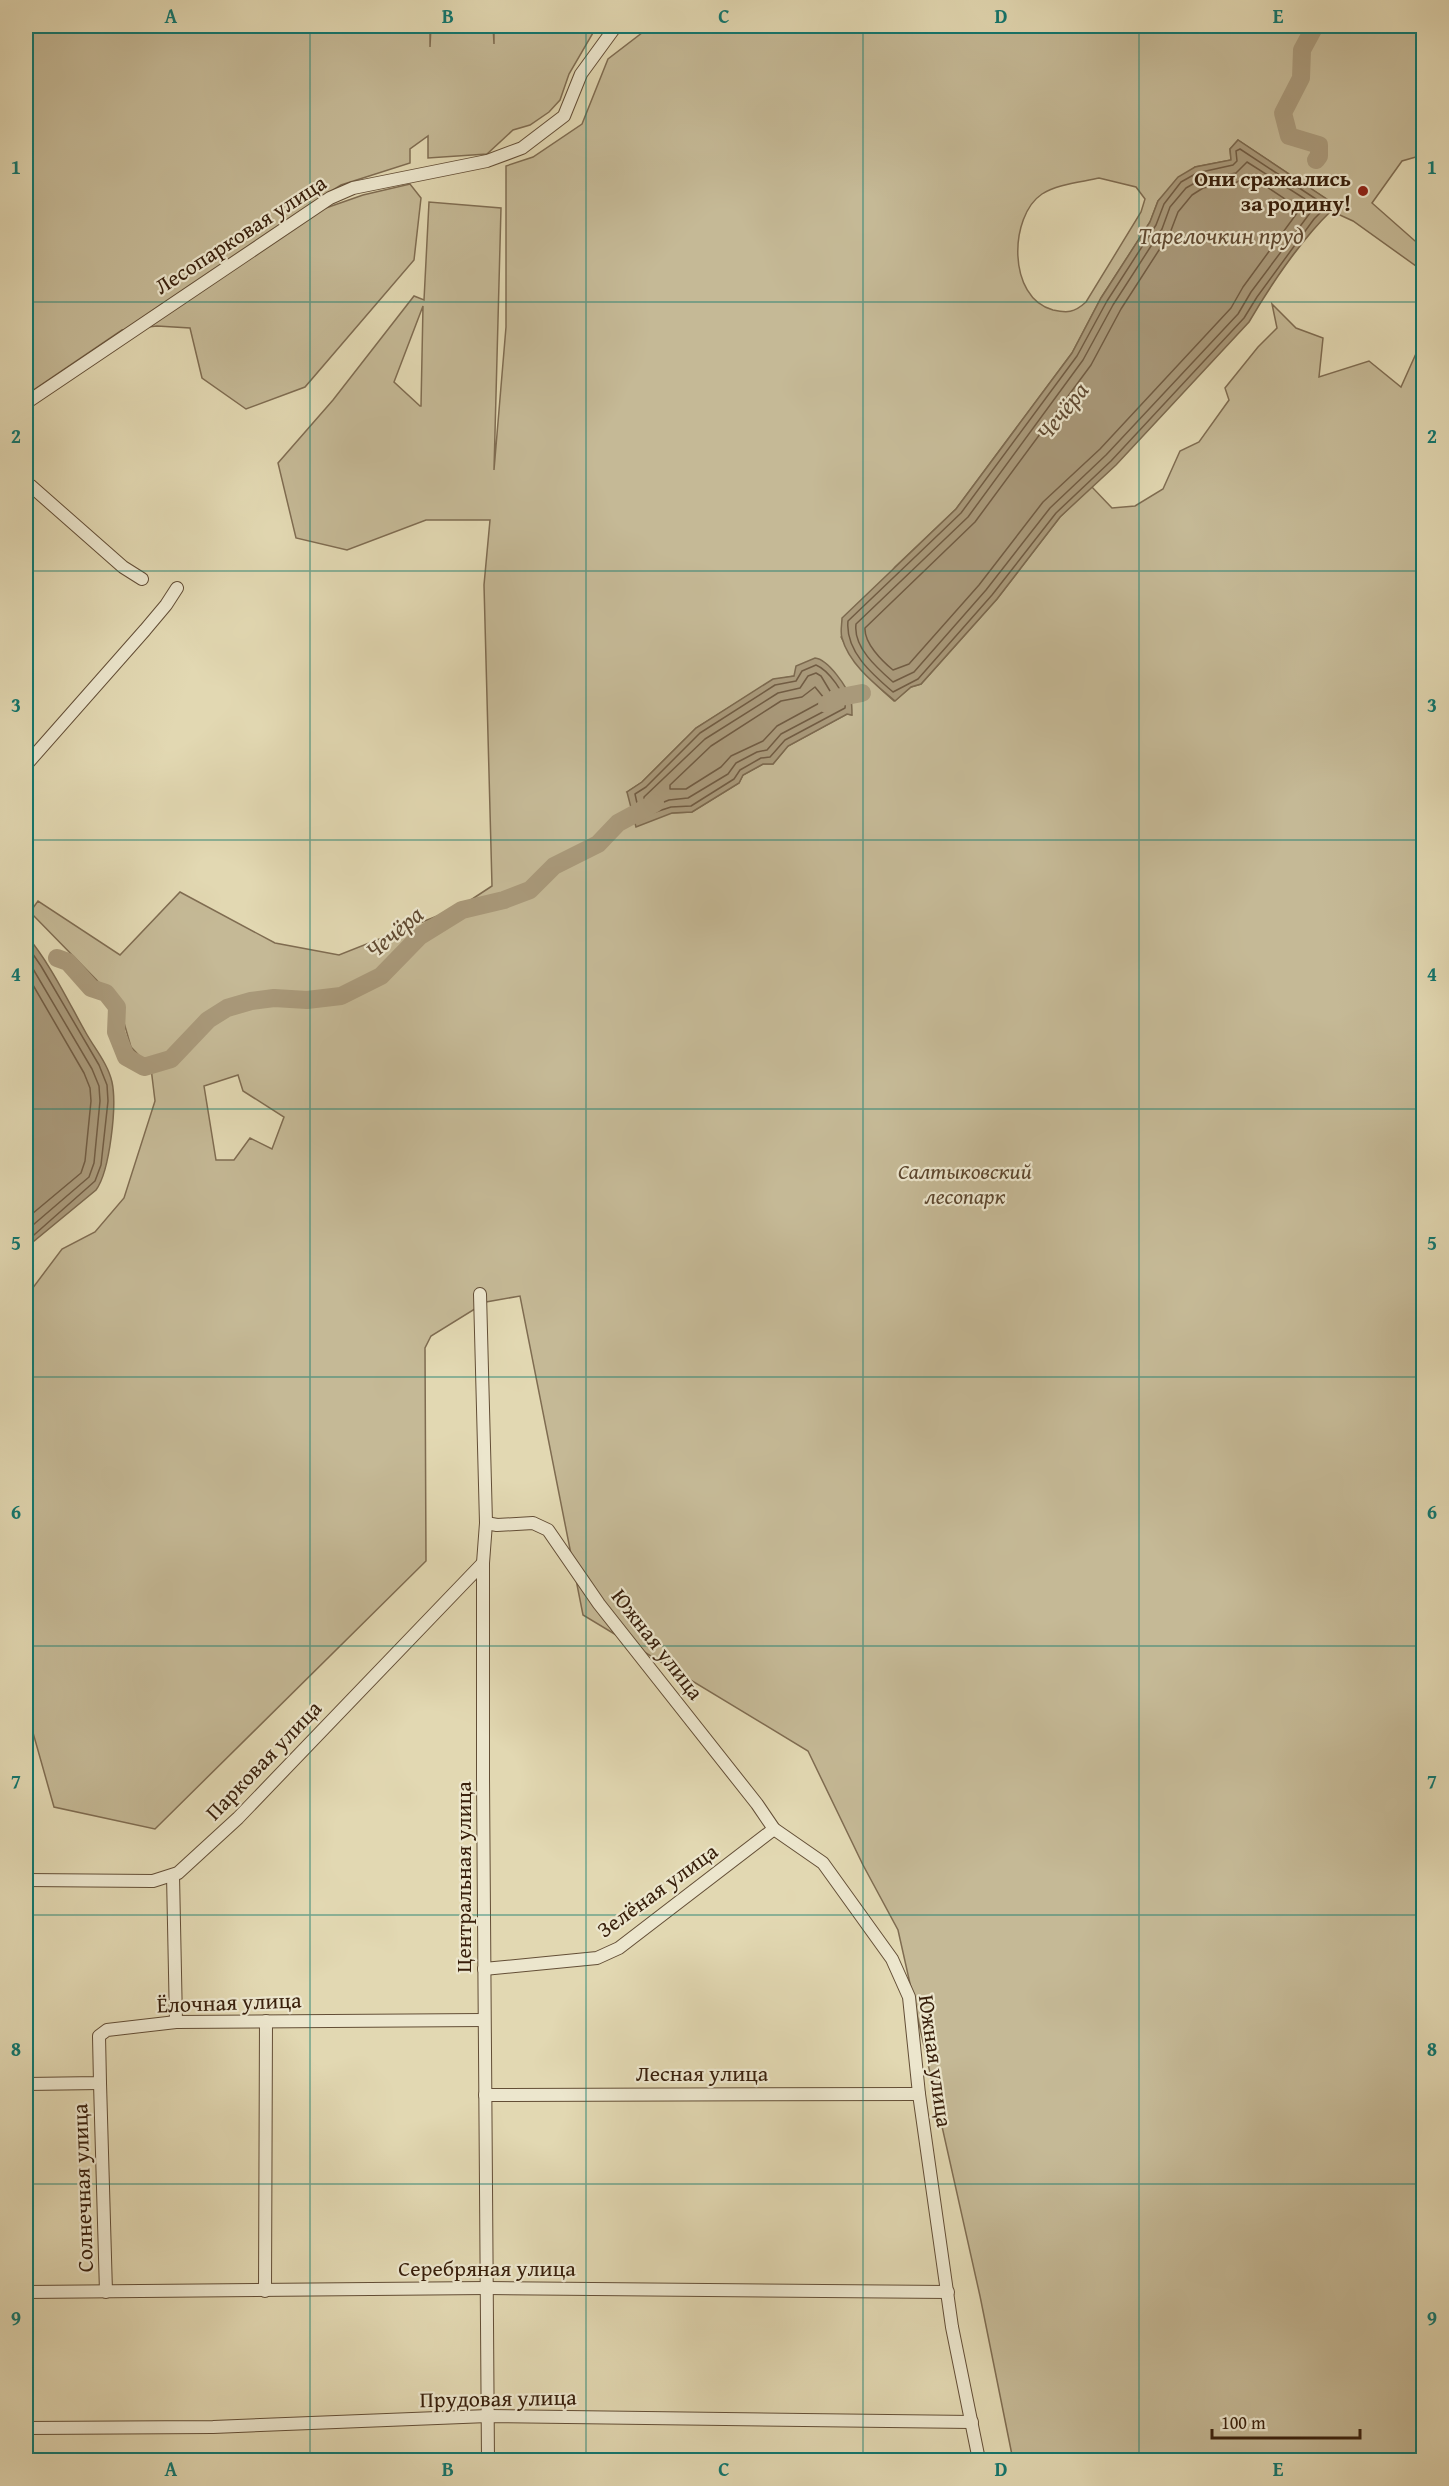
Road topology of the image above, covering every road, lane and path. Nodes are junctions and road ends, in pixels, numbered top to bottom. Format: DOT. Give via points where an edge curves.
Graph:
graph roads {
  1 [pos="616,26"];
  2 [pos="26,403"];
  3 [pos="26,483"];
  4 [pos="142,579"];
  5 [pos="177,588"];
  6 [pos="26,765"];
  7 [pos="480,1294"];
  8 [pos="486,1523"];
  9 [pos="483,1563"];
  10 [pos="774,1829"];
  11 [pos="173,1875"];
  12 [pos="26,1880"];
  13 [pos="484,1969"];
  14 [pos="484,2020"];
  15 [pos="266,2021"];
  16 [pos="176,2022"];
  17 [pos="100,2083"];
  18 [pos="26,2084"];
  19 [pos="919,2094"];
  20 [pos="485,2095"];
  21 [pos="487,2288"];
  22 [pos="265,2291"];
  23 [pos="26,2292"];
  24 [pos="106,2292"];
  25 [pos="948,2292"];
  26 [pos="488,2416"];
  27 [pos="972,2422"];
  28 [pos="26,2428"];
  29 [pos="488,2460"];
  30 [pos="979,2460"];
  1 -- 2 [label="street, Лесопарковая улица" via="581,74 564,116 522,148 487,161 353,188 330,198"];
  3 -- 4 [label="street"];
  5 -- 6 [label="street"];
  7 -- 8 [label="street, Центральная улица"];
  8 -- 9 [label="street, Центральная улица"];
  8 -- 10 [label="street, Южная улица" via="533,1523 548,1530 598,1604"];
  9 -- 11 [label="street, Парковая улица" via="238,1818"];
  9 -- 13 [label="street, Центральная улица"];
  10 -- 13 [label="street, Зелёная улица" via="619,1948 597,1958"];
  10 -- 19 [label="street, Южная улица" via="824,1863 892,1959 909,1997"];
  11 -- 12 [label="street, Парковая улица" via="153,1881"];
  11 -- 16 [label="street"];
  13 -- 14 [label="street, Центральная улица"];
  14 -- 15 [label="street, Ёлочная улица"];
  14 -- 20 [label="street, Центральная улица"];
  15 -- 16 [label="street, Ёлочная улица"];
  15 -- 22 [label="street"];
  16 -- 17 [label="street, Ёлочная улица" via="107,2030 99,2036"];
  17 -- 18 [label="street"];
  17 -- 24 [label="street, Солнечная улица"];
  19 -- 20 [label="street, Лесная улица"];
  19 -- 25 [label="street, Южная улица"];
  20 -- 21 [label="street, Центральная улица"];
  21 -- 22 [label="street, Серебряная улица"];
  21 -- 25 [label="street, Серебряная улица"];
  21 -- 26 [label="street, Центральная улица"];
  22 -- 24 [label="street, Серебряная улица"];
  23 -- 24 [label="street, Серебряная улица"];
  25 -- 27 [label="street, Южная улица"];
  26 -- 27 [label="street, Прудовая улица"];
  26 -- 28 [label="street, Прудовая улица" via="213,2427"];
  26 -- 29 [label="street, Центральная улица"];
  27 -- 30 [label="street, Южная улица"];
}
